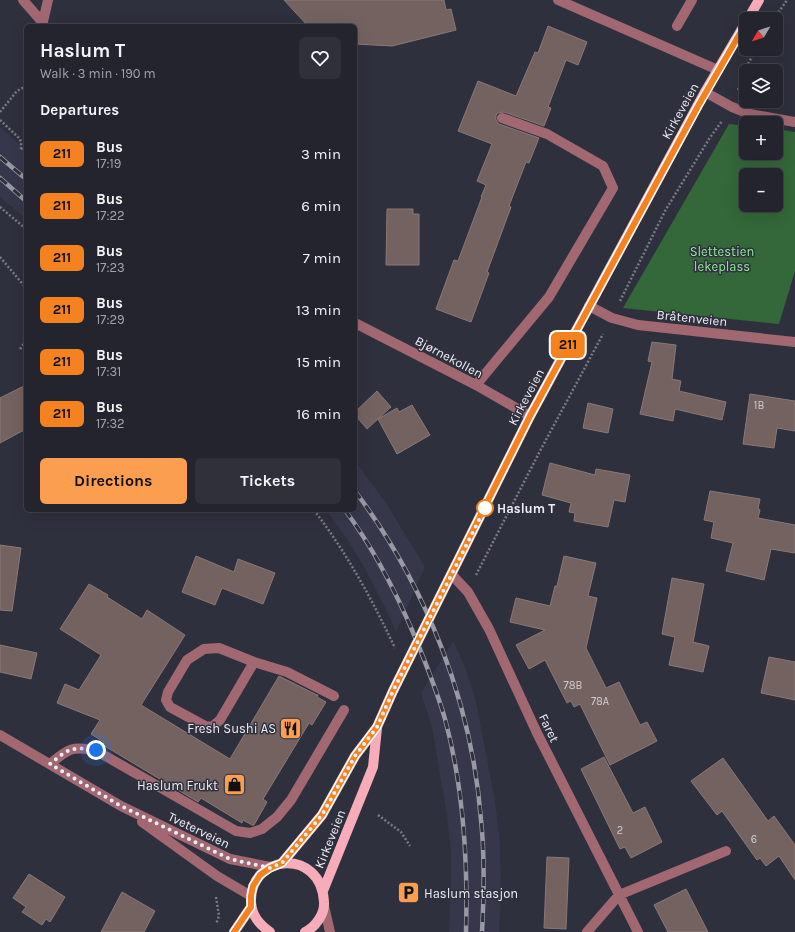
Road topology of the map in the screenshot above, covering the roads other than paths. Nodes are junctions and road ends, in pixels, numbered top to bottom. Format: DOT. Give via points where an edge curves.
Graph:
graph roads {
  1 [pos="23,0"];
  2 [pos="48,0"];
  3 [pos="558,0"];
  4 [pos="692,0"];
  5 [pos="759,0"];
  6 [pos="752,12"];
  7 [pos="42,24"];
  8 [pos="43,24"];
  9 [pos="677,26"];
  10 [pos="739,34"];
  11 [pos="718,70"];
  12 [pos="705,92"];
  13 [pos="502,118"];
  14 [pos="795,122"];
  15 [pos="589,306"];
  16 [pos="357,324"];
  17 [pos="795,342"];
  18 [pos="476,385"];
  19 [pos="530,416"];
  20 [pos="452,575"];
  21 [pos="254,662"];
  22 [pos="334,696"];
  23 [pos="344,710"];
  24 [pos="377,727"];
  25 [pos="0,735"];
  26 [pos="50,764"];
  27 [pos="121,806"];
  28 [pos="726,851"];
  29 [pos="282,863"];
  30 [pos="270,868"];
  31 [pos="324,891"];
  32 [pos="619,895"];
  33 [pos="251,896"];
  34 [pos="324,906"];
  35 [pos="251,907"];
  36 [pos="234,932"];
  37 [pos="270,932"];
  38 [pos="306,932"];
  39 [pos="330,932"];
  40 [pos="587,932"];
  41 [pos="638,932"];
  1 -- 7 [label="street"];
  2 -- 8 [label="street"];
  3 -- 11 [label="street"];
  4 -- 9 [label="street"];
  5 -- 6 [label="main road"];
  10 -- 11 [label="main road, Kirkeveien"];
  11 -- 12 [label="main road, Kirkeveien"];
  12 -- 14 [label="street" via="750,114"];
  12 -- 15 [label="main road, Kirkeveien"];
  13 -- 18 [label="street" via="546,134 603,166 612,188 549,297"];
  15 -- 17 [label="street, Bråtenveien" via="612,318 638,325"];
  15 -- 19 [label="main road, Kirkeveien"];
  16 -- 18 [label="street, Bjørnekollen"];
  18 -- 19 [label="street, Bjørnekollen"];
  19 -- 20 [label="main road, Kirkeveien"];
  20 -- 24 [label="main road, Kirkeveien"];
  20 -- 32 [label="street, Faret" via="468,592 489,629 537,733"];
  21 -- 21 [label="street" via="219,648 204,649 187,660 166,700 170,707 212,727 220,720"];
  21 -- 22 [label="street" via="287,672"];
  23 -- 26 [label="street" via="291,800 277,817 262,829 250,833 236,831 96,750 79,748 64,752"];
  24 -- 29 [label="main road, Kirkeveien" via="355,756 322,815"];
  24 -- 31 [label="main road, Kirkeveien" via="373,766"];
  25 -- 26 [label="street, Tveterveien"];
  26 -- 27 [label="street, Tveterveien"];
  27 -- 30 [label="street, Tveterveien" via="230,859"];
  27 -- 33 [label="street, Tveterveien" via="217,876"];
  28 -- 32 [label="street"];
  29 -- 30 [label="main road"];
  29 -- 31 [label="main road" via="306,868 317,877"];
  30 -- 33 [label="main road" via="260,875 253,886"];
  31 -- 34 [label="main road"];
  32 -- 40 [label="street"];
  32 -- 41 [label="street, Faret"];
  33 -- 35 [label="main road"];
  34 -- 38 [label="main road" via="319,920"];
  34 -- 39 [label="street"];
  35 -- 36 [label="main road"];
  35 -- 37 [label="main road" via="261,926"];
}
